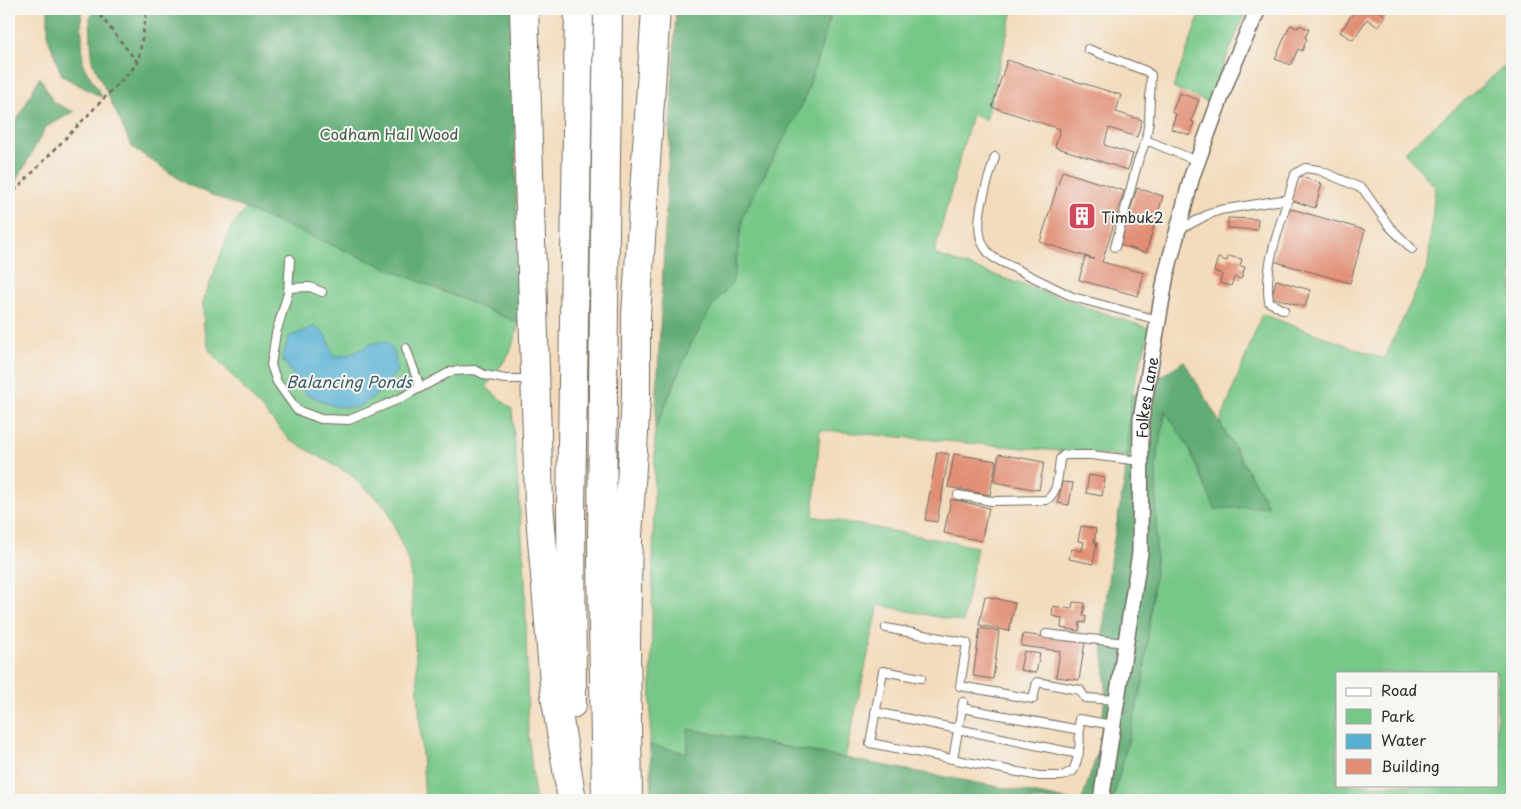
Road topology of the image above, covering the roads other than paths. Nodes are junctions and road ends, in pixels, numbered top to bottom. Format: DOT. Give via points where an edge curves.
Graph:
graph roads {
  1 [pos="524,9"];
  2 [pos="578,9"];
  3 [pos="608,9"];
  4 [pos="656,9"];
  5 [pos="1258,9"];
  6 [pos="1088,49"];
  7 [pos="1146,140"];
  8 [pos="995,157"];
  9 [pos="1197,161"];
  10 [pos="1288,199"];
  11 [pos="1177,231"];
  12 [pos="1115,247"];
  13 [pos="1412,249"];
  14 [pos="290,260"];
  15 [pos="289,288"];
  16 [pos="322,292"];
  17 [pos="1284,310"];
  18 [pos="1158,320"];
  19 [pos="406,348"];
  20 [pos="536,380"];
  21 [pos="420,388"];
  22 [pos="1140,461"];
  23 [pos="958,495"];
  24 [pos="886,628"];
  25 [pos="1046,634"];
  26 [pos="1126,643"];
  27 [pos="922,678"];
  28 [pos="1117,700"];
  29 [pos="876,712"];
  30 [pos="1113,725"];
  31 [pos="958,729"];
  32 [pos="1080,730"];
  33 [pos="1079,754"];
  34 [pos="953,759"];
  35 [pos="573,800"];
  36 [pos="606,800"];
  37 [pos="628,800"];
  38 [pos="1101,800"];
  1 -- 20 [label="highway"];
  2 -- 35 [label="highway" via="571,508"];
  3 -- 36 [label="highway" via="602,552"];
  4 -- 37 [label="highway" via="636,315 626,645"];
  5 -- 9 [label="street, Folkes Lane"];
  6 -- 7 [label="lane" via="1152,75"];
  7 -- 9 [label="lane"];
  7 -- 12 [label="lane"];
  8 -- 18 [label="lane" via="979,227 980,238 989,254 1073,297"];
  9 -- 11 [label="street, Folkes Lane"];
  10 -- 11 [label="lane" via="1220,210"];
  10 -- 13 [label="lane" via="1295,174 1305,168 1319,170 1363,188 1389,226"];
  10 -- 17 [label="lane" via="1268,267 1267,289 1269,302"];
  11 -- 18 [label="street, Folkes Lane"];
  14 -- 15 [label="lane"];
  15 -- 16 [label="lane" via="310,288"];
  15 -- 21 [label="lane" via="271,365 276,382 297,410 321,419 350,420"];
  18 -- 22 [label="street, Folkes Lane" via="1140,419"];
  19 -- 21 [label="lane"];
  20 -- 21 [label="lane" via="505,379 474,370 452,371"];
  20 -- 35 [label="highway" via="539,503 548,618 555,695"];
  22 -- 23 [label="lane" via="1064,455 1060,459 1055,492 1046,500 992,501"];
  22 -- 26 [label="street, Folkes Lane" via="1140,553"];
  24 -- 28 [label="lane" via="967,643 960,686 1033,699 1037,682 1080,690 1085,698"];
  25 -- 26 [label="lane"];
  26 -- 28 [label="street, Folkes Lane"];
  27 -- 29 [label="lane" via="883,671"];
  28 -- 30 [label="street, Folkes Lane"];
  29 -- 31 [label="lane"];
  29 -- 34 [label="lane" via="870,743"];
  30 -- 32 [label="lane" via="1080,720"];
  30 -- 38 [label="street, Folkes Lane"];
  31 -- 32 [label="lane" via="963,705"];
  31 -- 33 [label="lane"];
  31 -- 34 [label="lane"];
  32 -- 33 [label="lane"];
  33 -- 34 [label="lane" via="1073,771 1062,776 1039,776"];
}
